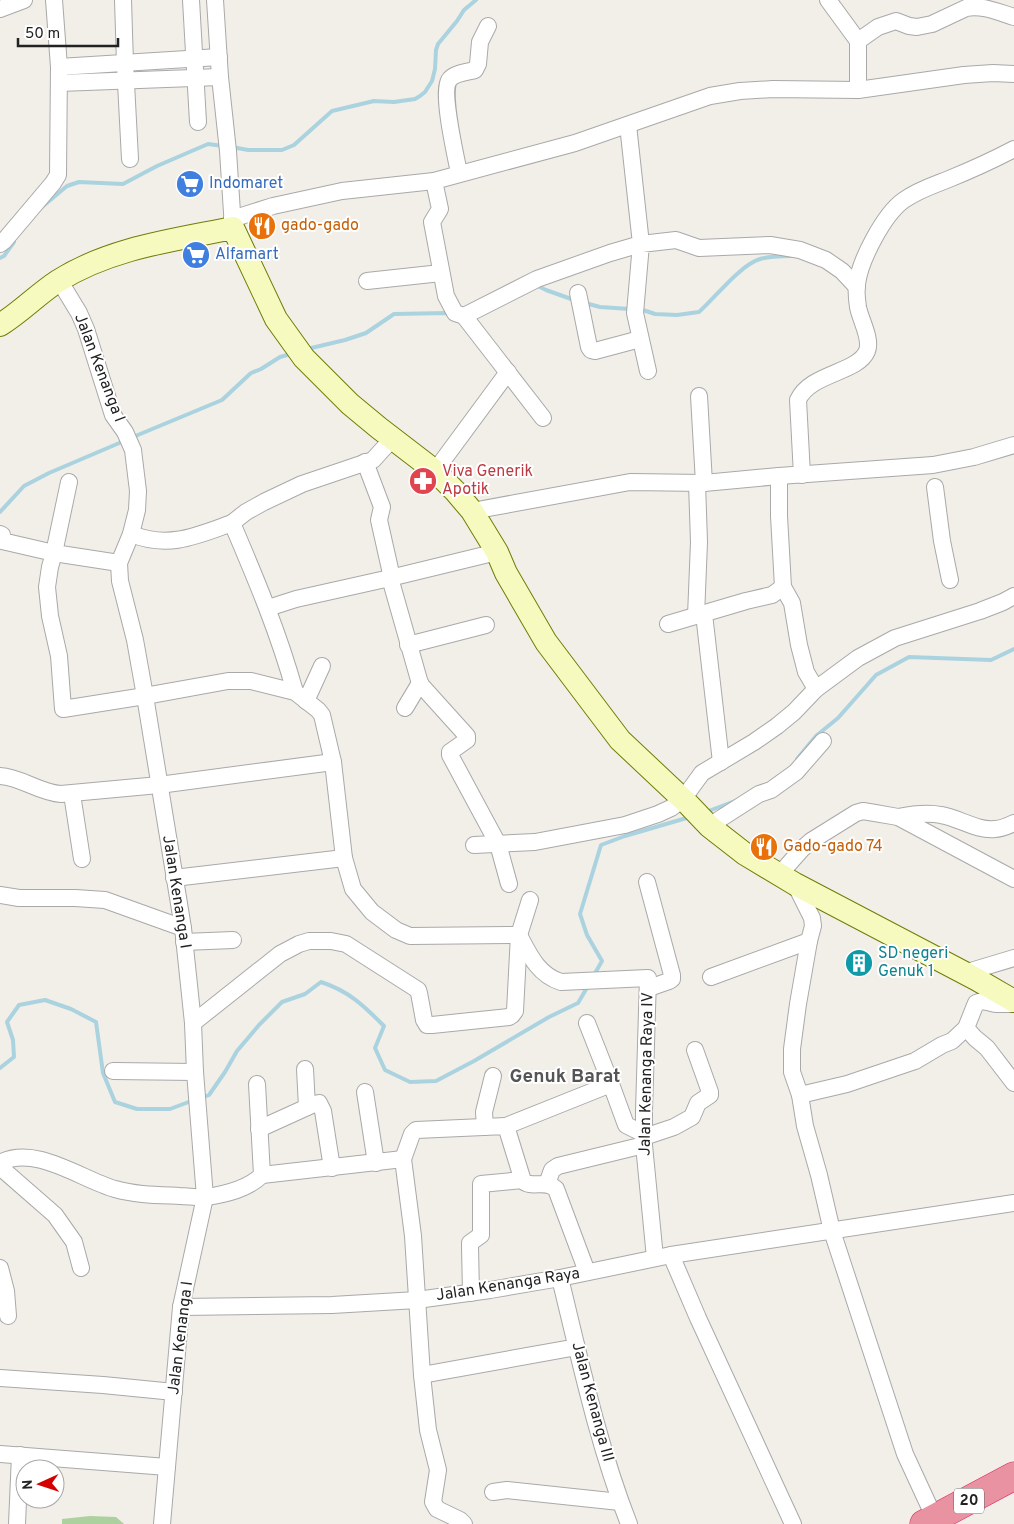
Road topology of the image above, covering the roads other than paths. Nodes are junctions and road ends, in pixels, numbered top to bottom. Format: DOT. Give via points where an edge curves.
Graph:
graph roads {
  1 [pos="24,0"];
  2 [pos="54,0"];
  3 [pos="123,0"];
  4 [pos="191,0"];
  5 [pos="215,0"];
  6 [pos="828,0"];
  7 [pos="0,9"];
  8 [pos="1014,17"];
  9 [pos="488,26"];
  10 [pos="858,41"];
  11 [pos="219,57"];
  12 [pos="194,58"];
  13 [pos="125,72"];
  14 [pos="1014,74"];
  15 [pos="59,75"];
  16 [pos="196,77"];
  17 [pos="220,77"];
  18 [pos="858,90"];
  19 [pos="198,122"];
  20 [pos="628,125"];
  21 [pos="1014,149"];
  22 [pos="130,159"];
  23 [pos="459,173"];
  24 [pos="434,181"];
  25 [pos="233,224"];
  26 [pos="0,244"];
  27 [pos="641,244"];
  28 [pos="441,272"];
  29 [pos="59,280"];
  30 [pos="367,281"];
  31 [pos="857,286"];
  32 [pos="579,298"];
  33 [pos="466,320"];
  34 [pos="0,324"];
  35 [pos="640,339"];
  36 [pos="648,371"];
  37 [pos="508,372"];
  38 [pos="699,396"];
  39 [pos="543,418"];
  40 [pos="393,438"];
  41 [pos="1014,445"];
  42 [pos="365,462"];
  43 [pos="435,471"];
  44 [pos="802,474"];
  45 [pos="779,476"];
  46 [pos="934,476"];
  47 [pos="69,482"];
  48 [pos="700,483"];
  49 [pos="472,510"];
  50 [pos="232,523"];
  51 [pos="0,534"];
  52 [pos="130,534"];
  53 [pos="497,552"];
  54 [pos="54,553"];
  55 [pos="119,563"];
  56 [pos="391,578"];
  57 [pos="950,580"];
  58 [pos="783,587"];
  59 [pos="1014,596"];
  60 [pos="268,608"];
  61 [pos="700,615"];
  62 [pos="486,624"];
  63 [pos="668,624"];
  64 [pos="408,645"];
  65 [pos="322,666"];
  66 [pos="420,683"];
  67 [pos="816,689"];
  68 [pos="145,696"];
  69 [pos="301,697"];
  70 [pos="404,708"];
  71 [pos="823,741"];
  72 [pos="333,762"];
  73 [pos="721,762"];
  74 [pos="0,776"];
  75 [pos="159,785"];
  76 [pos="72,794"];
  77 [pos="685,802"];
  78 [pos="898,817"];
  79 [pos="707,823"];
  80 [pos="1014,824"];
  81 [pos="498,844"];
  82 [pos="474,845"];
  83 [pos="344,858"];
  84 [pos="82,859"];
  85 [pos="174,878"];
  86 [pos="787,880"];
  87 [pos="1014,880"];
  88 [pos="647,882"];
  89 [pos="509,884"];
  90 [pos="0,895"];
  91 [pos="530,900"];
  92 [pos="183,935"];
  93 [pos="519,935"];
  94 [pos="233,940"];
  95 [pos="809,941"];
  96 [pos="1014,958"];
  97 [pos="970,976"];
  98 [pos="711,977"];
  99 [pos="649,988"];
  100 [pos="1011,1000"];
  101 [pos="193,1023"];
  102 [pos="587,1023"];
  103 [pos="966,1028"];
  104 [pos="695,1050"];
  105 [pos="305,1069"];
  106 [pos="113,1071"];
  107 [pos="493,1076"];
  108 [pos="196,1079"];
  109 [pos="1014,1083"];
  110 [pos="257,1084"];
  111 [pos="611,1084"];
  112 [pos="365,1092"];
  113 [pos="800,1095"];
  114 [pos="307,1107"];
  115 [pos="506,1126"];
  116 [pos="484,1127"];
  117 [pos="259,1129"];
  118 [pos="644,1139"];
  119 [pos="403,1159"];
  120 [pos="376,1162"];
  121 [pos="0,1163"];
  122 [pos="0,1167"];
  123 [pos="332,1168"];
  124 [pos="262,1175"];
  125 [pos="522,1180"];
  126 [pos="547,1184"];
  127 [pos="205,1197"];
  128 [pos="1014,1203"];
  129 [pos="832,1231"];
  130 [pos="663,1257"];
  131 [pos="0,1268"];
  132 [pos="81,1268"];
  133 [pos="587,1272"];
  134 [pos="560,1278"];
  135 [pos="471,1292"];
  136 [pos="417,1300"];
  137 [pos="181,1307"];
  138 [pos="8,1316"];
  139 [pos="577,1347"];
  140 [pos="422,1375"];
  141 [pos="0,1378"];
  142 [pos="174,1392"];
  143 [pos="0,1454"];
  144 [pos="20,1455"];
  145 [pos="167,1467"];
  146 [pos="1014,1476"];
  147 [pos="493,1492"];
  148 [pos="1014,1498"];
  149 [pos="620,1502"];
  150 [pos="929,1522"];
  151 [pos="17,1524"];
  152 [pos="162,1524"];
  153 [pos="464,1524"];
  154 [pos="629,1524"];
  155 [pos="793,1524"];
  156 [pos="966,1524"];
  1 -- 7 [label="street"];
  2 -- 15 [label="street"];
  3 -- 13 [label="street"];
  4 -- 12 [label="street"];
  5 -- 11 [label="street"];
  6 -- 10 [label="street"];
  8 -- 10 [label="street" via="971,7 932,24 909,26 896,21 878,27"];
  9 -- 23 [label="street" via="480,42 475,70 452,76 446,88"];
  10 -- 18 [label="street"];
  11 -- 12 [label="street"];
  11 -- 17 [label="street"];
  12 -- 13 [label="street"];
  12 -- 16 [label="street"];
  13 -- 15 [label="street"];
  13 -- 16 [label="street"];
  13 -- 22 [label="street"];
  14 -- 18 [label="street" via="993,73"];
  15 -- 26 [label="street" via="57,178"];
  16 -- 17 [label="street"];
  16 -- 19 [label="street"];
  17 -- 25 [label="street"];
  18 -- 20 [label="street" via="740,91 710,96"];
  20 -- 23 [label="street" via="575,143"];
  20 -- 27 [label="street"];
  21 -- 31 [label="street" via="903,200 872,242"];
  23 -- 24 [label="street"];
  24 -- 25 [label="street" via="342,192 273,206"];
  24 -- 28 [label="street" via="440,210 432,222"];
  25 -- 29 [label="street" via="132,249"];
  25 -- 40 [label="street" via="276,319 298,350 350,404"];
  27 -- 31 [label="street" via="676,240 698,248 770,245 800,250 826,260"];
  27 -- 33 [label="street" via="537,279"];
  27 -- 35 [label="street" via="635,310"];
  28 -- 30 [label="street"];
  28 -- 33 [label="street" via="446,296 455,313"];
  29 -- 34 [label="street"];
  29 -- 52 [label="street, Jalan Kenanga I" via="86,329 113,415 133,450 138,490 137,510"];
  31 -- 44 [label="street" via="858,306 868,348 860,360 823,378 801,394 798,408"];
  32 -- 35 [label="street" via="591,350"];
  33 -- 37 [label="street"];
  35 -- 36 [label="street"];
  37 -- 39 [label="street"];
  37 -- 43 [label="street"];
  38 -- 48 [label="street"];
  40 -- 42 [label="street" via="376,457"];
  40 -- 43 [label="street"];
  41 -- 46 [label="street" via="974,457"];
  42 -- 50 [label="street" via="302,484 246,512"];
  42 -- 56 [label="street" via="382,507 379,520"];
  43 -- 49 [label="street"];
  44 -- 45 [label="street"];
  44 -- 46 [label="street"];
  45 -- 48 [label="street"];
  45 -- 58 [label="street"];
  46 -- 57 [label="street"];
  47 -- 54 [label="street"];
  48 -- 49 [label="street" via="630,482"];
  48 -- 61 [label="street"];
  49 -- 53 [label="street"];
  50 -- 52 [label="street" via="181,540 144,539"];
  50 -- 60 [label="street"];
  51 -- 54 [label="street" via="2,541"];
  52 -- 55 [label="street, Jalan Kenanga I"];
  53 -- 56 [label="street"];
  53 -- 77 [label="street" via="546,642 576,682 620,740"];
  54 -- 55 [label="street"];
  54 -- 68 [label="street" via="47,600 59,656 64,709"];
  55 -- 68 [label="street, Jalan Kenanga I"];
  56 -- 60 [label="street"];
  56 -- 64 [label="street"];
  58 -- 61 [label="street" via="772,595"];
  58 -- 67 [label="street" via="792,603 806,672"];
  59 -- 67 [label="street" via="980,611 895,638 858,658"];
  60 -- 69 [label="street"];
  61 -- 63 [label="street"];
  61 -- 73 [label="street"];
  62 -- 64 [label="street"];
  64 -- 66 [label="street"];
  65 -- 69 [label="street"];
  66 -- 70 [label="street"];
  66 -- 81 [label="street" via="468,738 450,755"];
  67 -- 73 [label="street" via="778,726"];
  68 -- 69 [label="street" via="228,681 251,681"];
  68 -- 75 [label="street, Jalan Kenanga I"];
  69 -- 72 [label="street" via="322,715"];
  71 -- 79 [label="street" via="788,778"];
  72 -- 75 [label="street"];
  72 -- 83 [label="street"];
  73 -- 77 [label="street" via="702,773"];
  74 -- 76 [label="street" via="53,794"];
  75 -- 76 [label="street"];
  75 -- 85 [label="street, Jalan Kenanga I"];
  76 -- 84 [label="street"];
  77 -- 79 [label="street"];
  77 -- 81 [label="street" via="625,825 535,842"];
  78 -- 80 [label="street" via="933,813 987,829"];
  78 -- 86 [label="street" via="863,811 856,813 802,849"];
  78 -- 87 [label="street"];
  79 -- 86 [label="street" via="745,854"];
  81 -- 82 [label="street"];
  81 -- 89 [label="street"];
  83 -- 85 [label="street"];
  83 -- 93 [label="street" via="356,894 372,912 396,930 410,936"];
  85 -- 92 [label="street, Jalan Kenanga I"];
  86 -- 95 [label="street" via="812,918"];
  86 -- 97 [label="street"];
  88 -- 99 [label="street" via="672,975 669,982"];
  90 -- 92 [label="street" via="105,900"];
  91 -- 93 [label="street"];
  92 -- 94 [label="street"];
  92 -- 101 [label="street, Jalan Kenanga I"];
  93 -- 99 [label="street, Jalan Kenanga Raya IV" via="533,961 548,977 561,982 648,978"];
  93 -- 101 [label="street" via="512,1016 427,1025 418,990 346,944 309,941 280,954"];
  95 -- 98 [label="street"];
  95 -- 113 [label="street" via="792,1049 792,1072"];
  96 -- 97 [label="street"];
  97 -- 100 [label="street"];
  99 -- 118 [label="street, Jalan Kenanga Raya IV"];
  100 -- 103 [label="street" via="995,1004 978,1001"];
  101 -- 108 [label="street, Jalan Kenanga I"];
  102 -- 111 [label="street"];
  103 -- 109 [label="street" via="987,1048"];
  103 -- 113 [label="street" via="952,1041 915,1061 847,1084"];
  104 -- 118 [label="street" via="710,1095 698,1103 692,1117"];
  105 -- 114 [label="street"];
  106 -- 108 [label="street"];
  107 -- 116 [label="street" via="484,1112"];
  108 -- 127 [label="street, Jalan Kenanga I"];
  110 -- 117 [label="street"];
  111 -- 115 [label="street"];
  111 -- 118 [label="street" via="626,1125"];
  112 -- 120 [label="street"];
  113 -- 129 [label="street"];
  114 -- 117 [label="street"];
  114 -- 123 [label="street" via="316,1103 321,1105"];
  115 -- 116 [label="street"];
  115 -- 125 [label="street"];
  116 -- 119 [label="street" via="414,1131"];
  117 -- 124 [label="street"];
  118 -- 126 [label="street" via="558,1166 552,1170"];
  118 -- 130 [label="street, Jalan Kenanga Raya IV"];
  119 -- 120 [label="street"];
  119 -- 136 [label="street"];
  120 -- 123 [label="street"];
  121 -- 127 [label="street" via="7,1159 38,1160 122,1191"];
  122 -- 132 [label="street" via="55,1215 74,1242"];
  123 -- 124 [label="street"];
  124 -- 127 [label="street" via="243,1188"];
  125 -- 126 [label="street" via="526,1184"];
  125 -- 135 [label="street" via="481,1184 481,1234 470,1243"];
  126 -- 133 [label="street" via="556,1189"];
  127 -- 137 [label="street, Jalan Kenanga I"];
  128 -- 129 [label="street, Jalan Kenanga Raya"];
  129 -- 130 [label="street, Jalan Kenanga Raya"];
  129 -- 150 [label="street"];
  130 -- 133 [label="street, Jalan Kenanga Raya"];
  130 -- 155 [label="street, Jalan Kenanga Raya IV" via="698,1318"];
  131 -- 138 [label="street"];
  133 -- 134 [label="street, Jalan Kenanga Raya"];
  134 -- 135 [label="street, Jalan Kenanga Raya"];
  134 -- 139 [label="street, Jalan Kenanga III"];
  135 -- 136 [label="street, Jalan Kenanga Raya"];
  136 -- 137 [label="street, Jalan Kenanga Raya"];
  136 -- 140 [label="street"];
  137 -- 142 [label="street, Jalan Kenanga I"];
  139 -- 140 [label="street"];
  139 -- 149 [label="street, Jalan Kenanga III"];
  140 -- 153 [label="street" via="428,1430 438,1470 433,1502 437,1509"];
  141 -- 142 [label="street"];
  142 -- 145 [label="street, Jalan Kenanga I"];
  143 -- 144 [label="street"];
  144 -- 145 [label="street"];
  144 -- 151 [label="street"];
  145 -- 152 [label="street, Jalan Kenanga I"];
  146 -- 150 [label="highway, 20"];
  147 -- 149 [label="street" via="507,1490"];
  148 -- 156 [label="highway, 20"];
  149 -- 154 [label="street, Jalan Kenanga III"];
}
